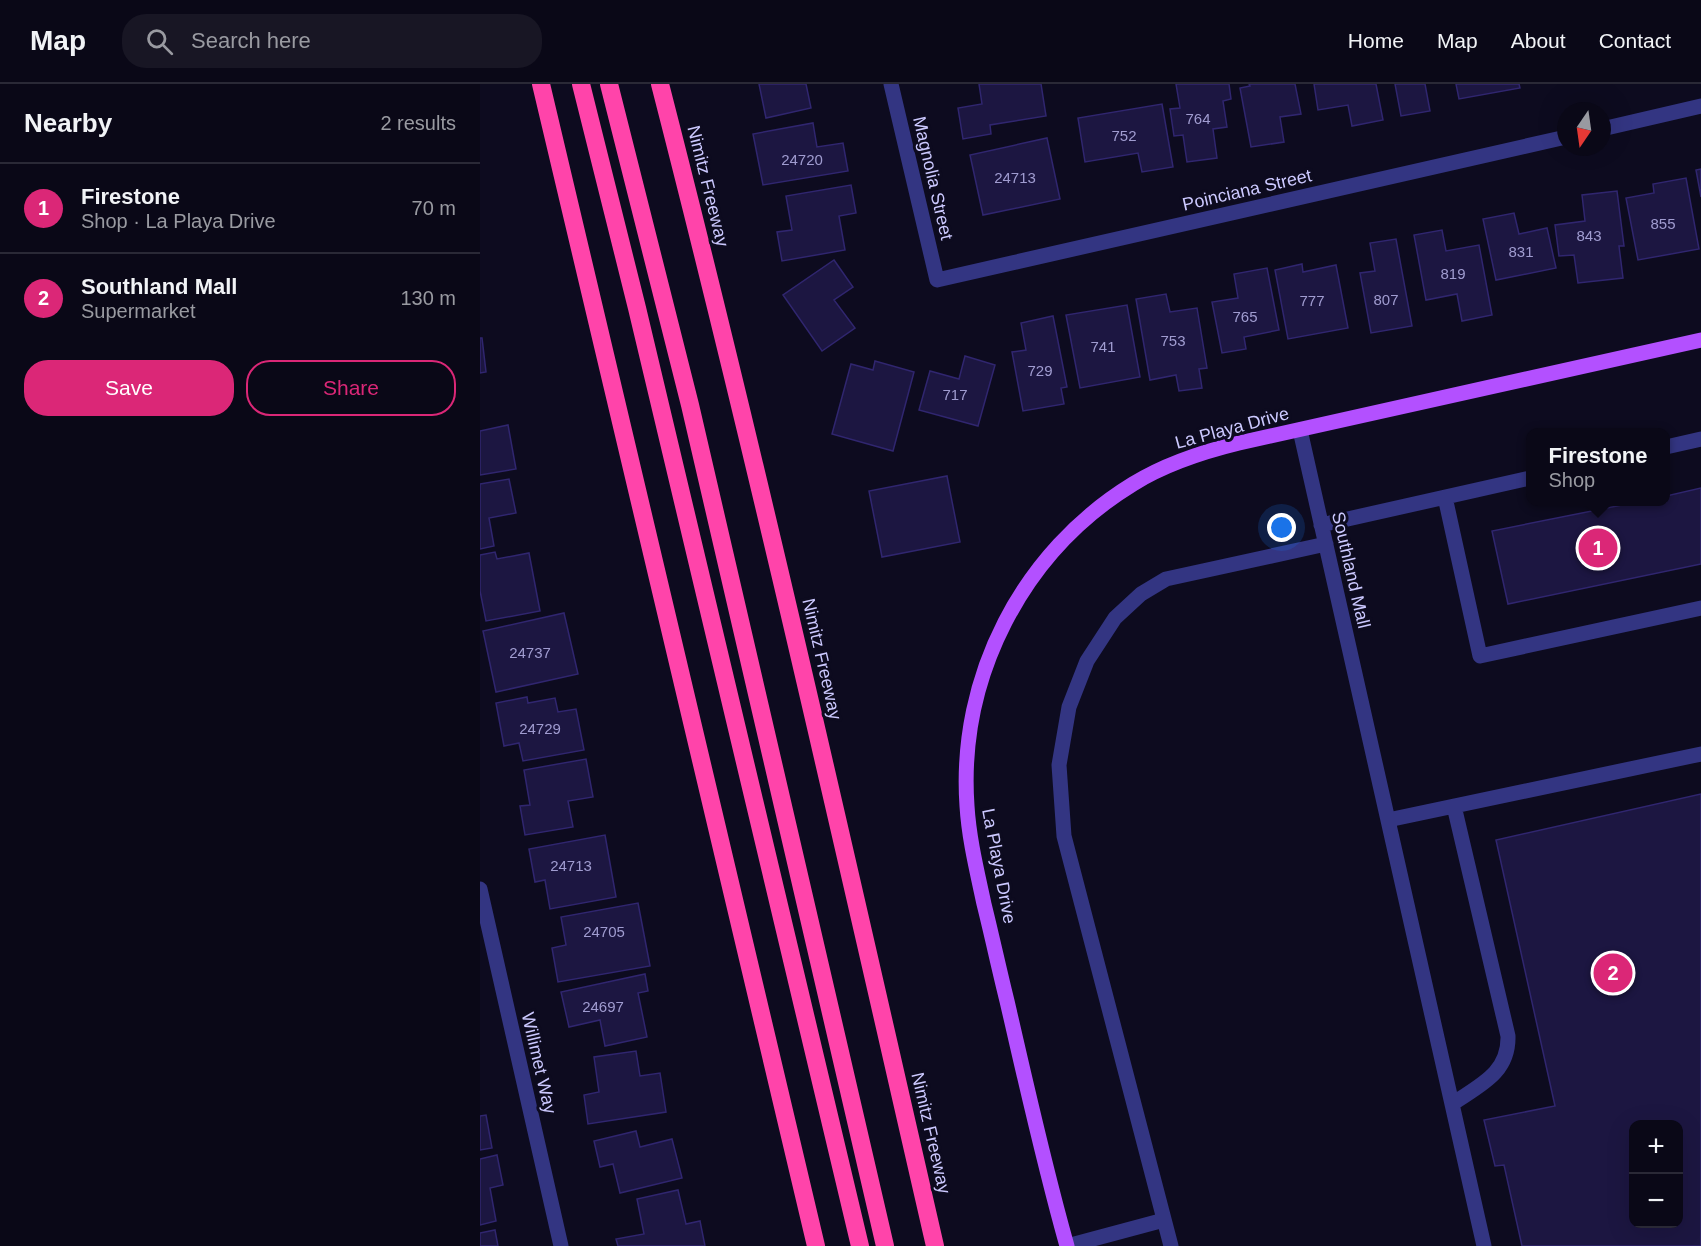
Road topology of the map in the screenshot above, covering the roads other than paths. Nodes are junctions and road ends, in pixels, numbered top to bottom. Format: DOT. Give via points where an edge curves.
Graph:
graph roads {
  1 [pos="541,84"];
  2 [pos="581,84"];
  3 [pos="609,84"];
  4 [pos="660,84"];
  5 [pos="891,84"];
  6 [pos="1701,106"];
  7 [pos="1611,127"];
  8 [pos="1557,139"];
  9 [pos="936,280"];
  10 [pos="1701,339"];
  11 [pos="1300,430"];
  12 [pos="1701,439"];
  13 [pos="1670,446"];
  14 [pos="1526,479"];
  15 [pos="1444,497"];
  16 [pos="1321,525"];
  17 [pos="1326,544"];
  18 [pos="1701,608"];
  19 [pos="1701,754"];
  20 [pos="1454,806"];
  21 [pos="1388,820"];
  22 [pos="480,889"];
  23 [pos="1452,1104"];
  24 [pos="1164,1220"];
  25 [pos="935,1243"];
  26 [pos="561,1246"];
  27 [pos="816,1246"];
  28 [pos="860,1246"];
  29 [pos="885,1246"];
  30 [pos="1067,1246"];
  31 [pos="1171,1246"];
  32 [pos="1484,1246"];
  1 -- 27 [label="highway"];
  2 -- 28 [label="highway"];
  3 -- 29 [label="highway" via="690,405"];
  4 -- 25 [label="highway, Nimitz Freeway" via="709,274"];
  5 -- 9 [label="street, Magnolia Street"];
  6 -- 7 [label="street"];
  8 -- 9 [label="street, Poinciana Street"];
  10 -- 11 [label="main road, La Playa Drive"];
  11 -- 16 [label="street, Southland Mall"];
  11 -- 30 [label="main road, La Playa Drive" via="1186,459 1134,483 1107,502 1057,546 1032,578 1004,622 980,680 968,744 970,835"];
  12 -- 13 [label="street"];
  14 -- 15 [label="street"];
  15 -- 16 [label="street"];
  15 -- 18 [label="street" via="1480,656"];
  16 -- 17 [label="street, Southland Mall"];
  17 -- 21 [label="street, Southland Mall"];
  17 -- 24 [label="street" via="1166,579 1141,594 1115,618 1087,661 1069,707 1059,765 1064,836"];
  19 -- 20 [label="street"];
  20 -- 21 [label="street"];
  20 -- 23 [label="street" via="1508,1048 1490,1079"];
  21 -- 23 [label="street, Southland Mall"];
  22 -- 26 [label="street, Willimet Way"];
  23 -- 32 [label="street, Southland Mall"];
  24 -- 30 [label="street"];
  24 -- 31 [label="street"];
}
